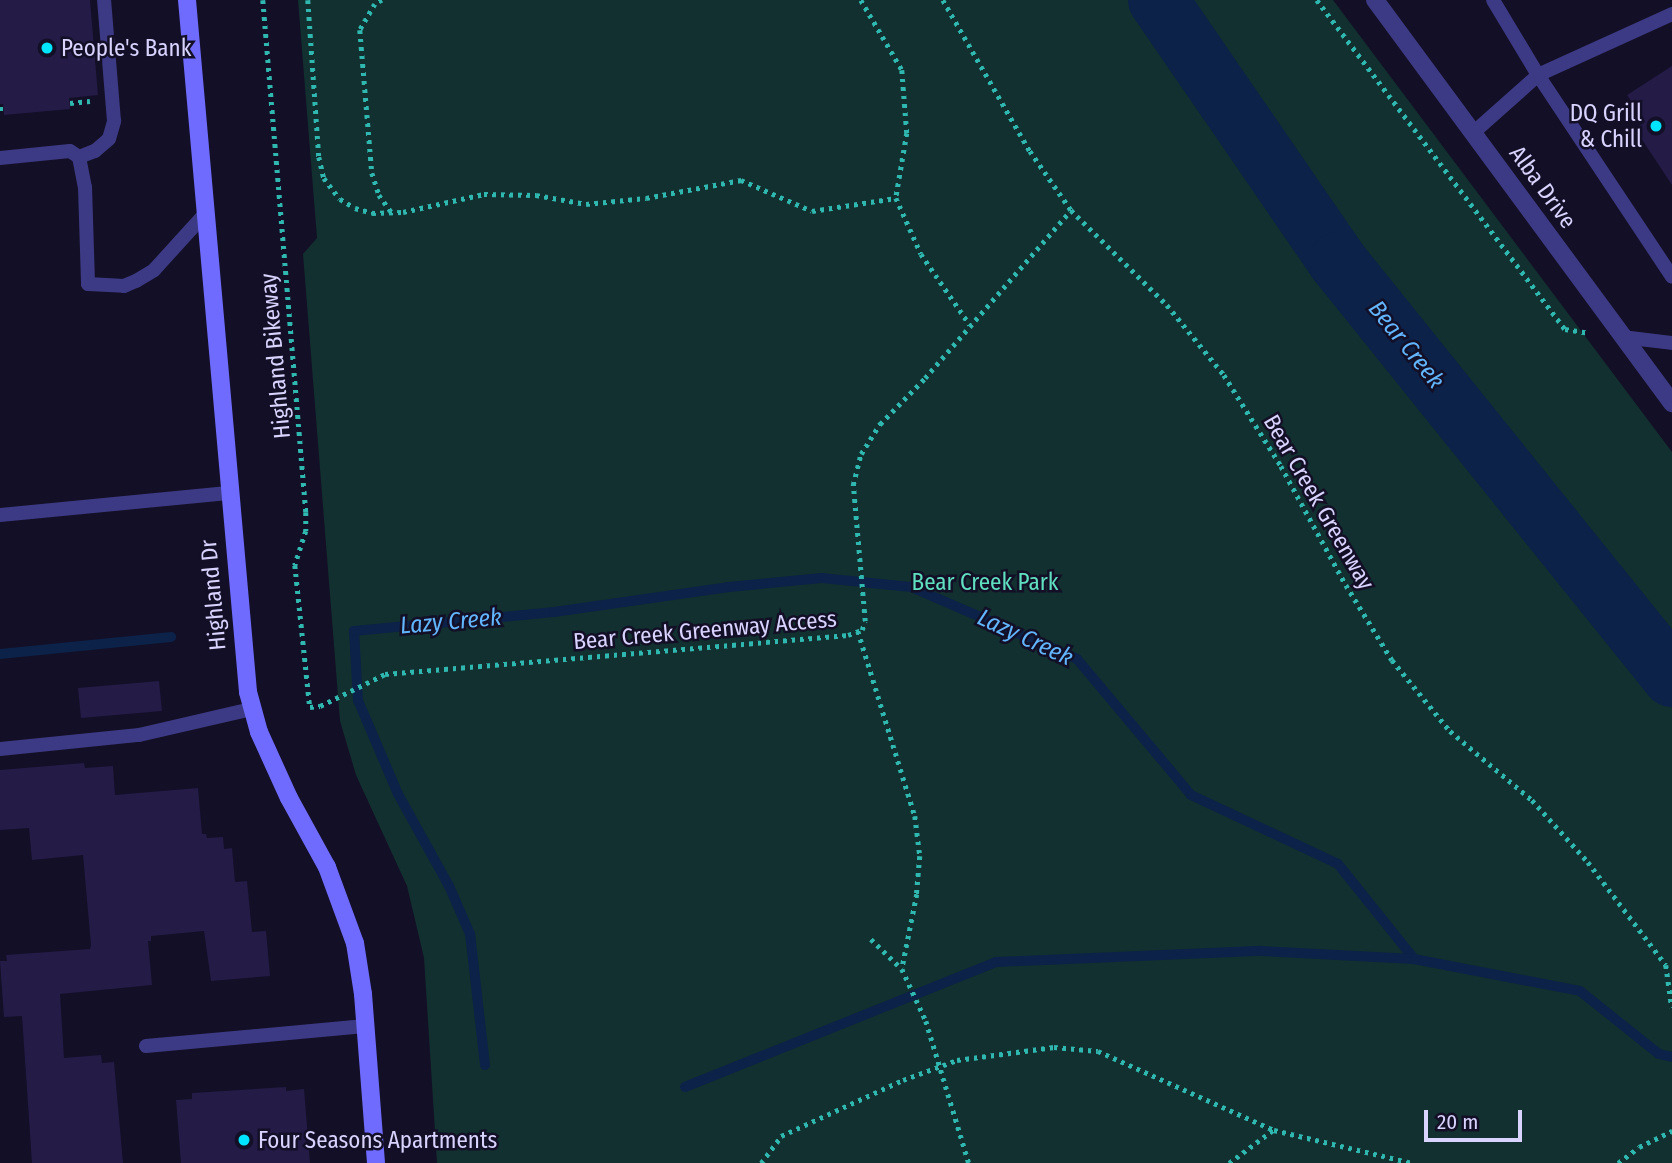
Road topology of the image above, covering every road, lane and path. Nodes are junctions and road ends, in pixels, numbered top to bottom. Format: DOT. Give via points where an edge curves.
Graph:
graph roads {
  1 [pos="104,0"];
  2 [pos="187,0"];
  3 [pos="262,0"];
  4 [pos="308,0"];
  5 [pos="382,0"];
  6 [pos="861,0"];
  7 [pos="943,0"];
  8 [pos="1317,0"];
  9 [pos="1375,0"];
  10 [pos="1493,0"];
  11 [pos="1671,17"];
  12 [pos="1538,75"];
  13 [pos="1473,133"];
  14 [pos="79,157"];
  15 [pos="0,158"];
  16 [pos="896,198"];
  17 [pos="1071,210"];
  18 [pos="392,213"];
  19 [pos="205,214"];
  20 [pos="1672,277"];
  21 [pos="970,325"];
  22 [pos="1622,337"];
  23 [pos="1672,343"];
  24 [pos="1672,404"];
  25 [pos="228,493"];
  26 [pos="0,515"];
  27 [pos="859,631"];
  28 [pos="310,707"];
  29 [pos="252,709"];
  30 [pos="0,749"];
  31 [pos="871,939"];
  32 [pos="902,969"];
  33 [pos="1672,1008"];
  34 [pos="365,1026"];
  35 [pos="146,1046"];
  36 [pos="942,1065"];
  37 [pos="1274,1130"];
  38 [pos="1672,1131"];
  39 [pos="376,1163"];
  40 [pos="761,1163"];
  41 [pos="968,1163"];
  42 [pos="1229,1163"];
  43 [pos="1412,1163"];
  44 [pos="1618,1163"];
  1 -- 14 [label="lane" via="114,121 109,139"];
  2 -- 19 [label="main road, Highland Dr"];
  3 -- 28 [label="path, Highland Bikeway" via="306,512 306,531 295,565"];
  4 -- 18 [label="path" via="324,178 340,199 355,208"];
  5 -- 18 [label="path" via="360,30 372,173 379,195"];
  6 -- 16 [label="path" via="902,70 907,133"];
  7 -- 17 [label="path, Bear Creek Greenway" via="1030,151"];
  8 -- 22 [label="path" via="1565,329"];
  9 -- 13 [label="street, Alba Drive"];
  10 -- 12 [label="lane"];
  11 -- 12 [label="lane"];
  12 -- 13 [label="lane"];
  12 -- 20 [label="lane"];
  13 -- 22 [label="street, Alba Drive"];
  14 -- 15 [label="lane" via="71,151"];
  14 -- 19 [label="lane" via="85,187 88,284 136,282 154,270"];
  16 -- 18 [label="path" via="812,211 741,180 586,204 536,195 484,194"];
  16 -- 21 [label="path" via="921,254"];
  17 -- 21 [label="path, Bear Creek Greenway Access"];
  17 -- 33 [label="path, Bear Creek Greenway" via="1167,305 1224,375 1392,660 1450,731 1532,800 1605,884 1666,965"];
  19 -- 25 [label="main road, Highland Dr"];
  21 -- 27 [label="path, Bear Creek Greenway Access" via="880,424 860,454 853,485 865,621"];
  22 -- 23 [label="lane"];
  22 -- 24 [label="street, Alba Drive"];
  25 -- 26 [label="lane"];
  25 -- 29 [label="main road, Highland Dr" via="242,653"];
  27 -- 28 [label="path, Bear Creek Greenway Access" via="385,674"];
  27 -- 32 [label="path" via="915,816 920,856 917,894"];
  29 -- 30 [label="lane" via="139,735"];
  29 -- 34 [label="main road, Highland Dr" via="289,798 342,902 355,943"];
  31 -- 32 [label="path"];
  32 -- 36 [label="path"];
  34 -- 35 [label="lane"];
  34 -- 39 [label="main road, Highland Dr"];
  36 -- 37 [label="path" via="999,1052 1054,1047 1098,1051"];
  36 -- 40 [label="path" via="781,1136"];
  36 -- 41 [label="path"];
  37 -- 42 [label="path"];
  37 -- 43 [label="path"];
  38 -- 44 [label="path"];
}
